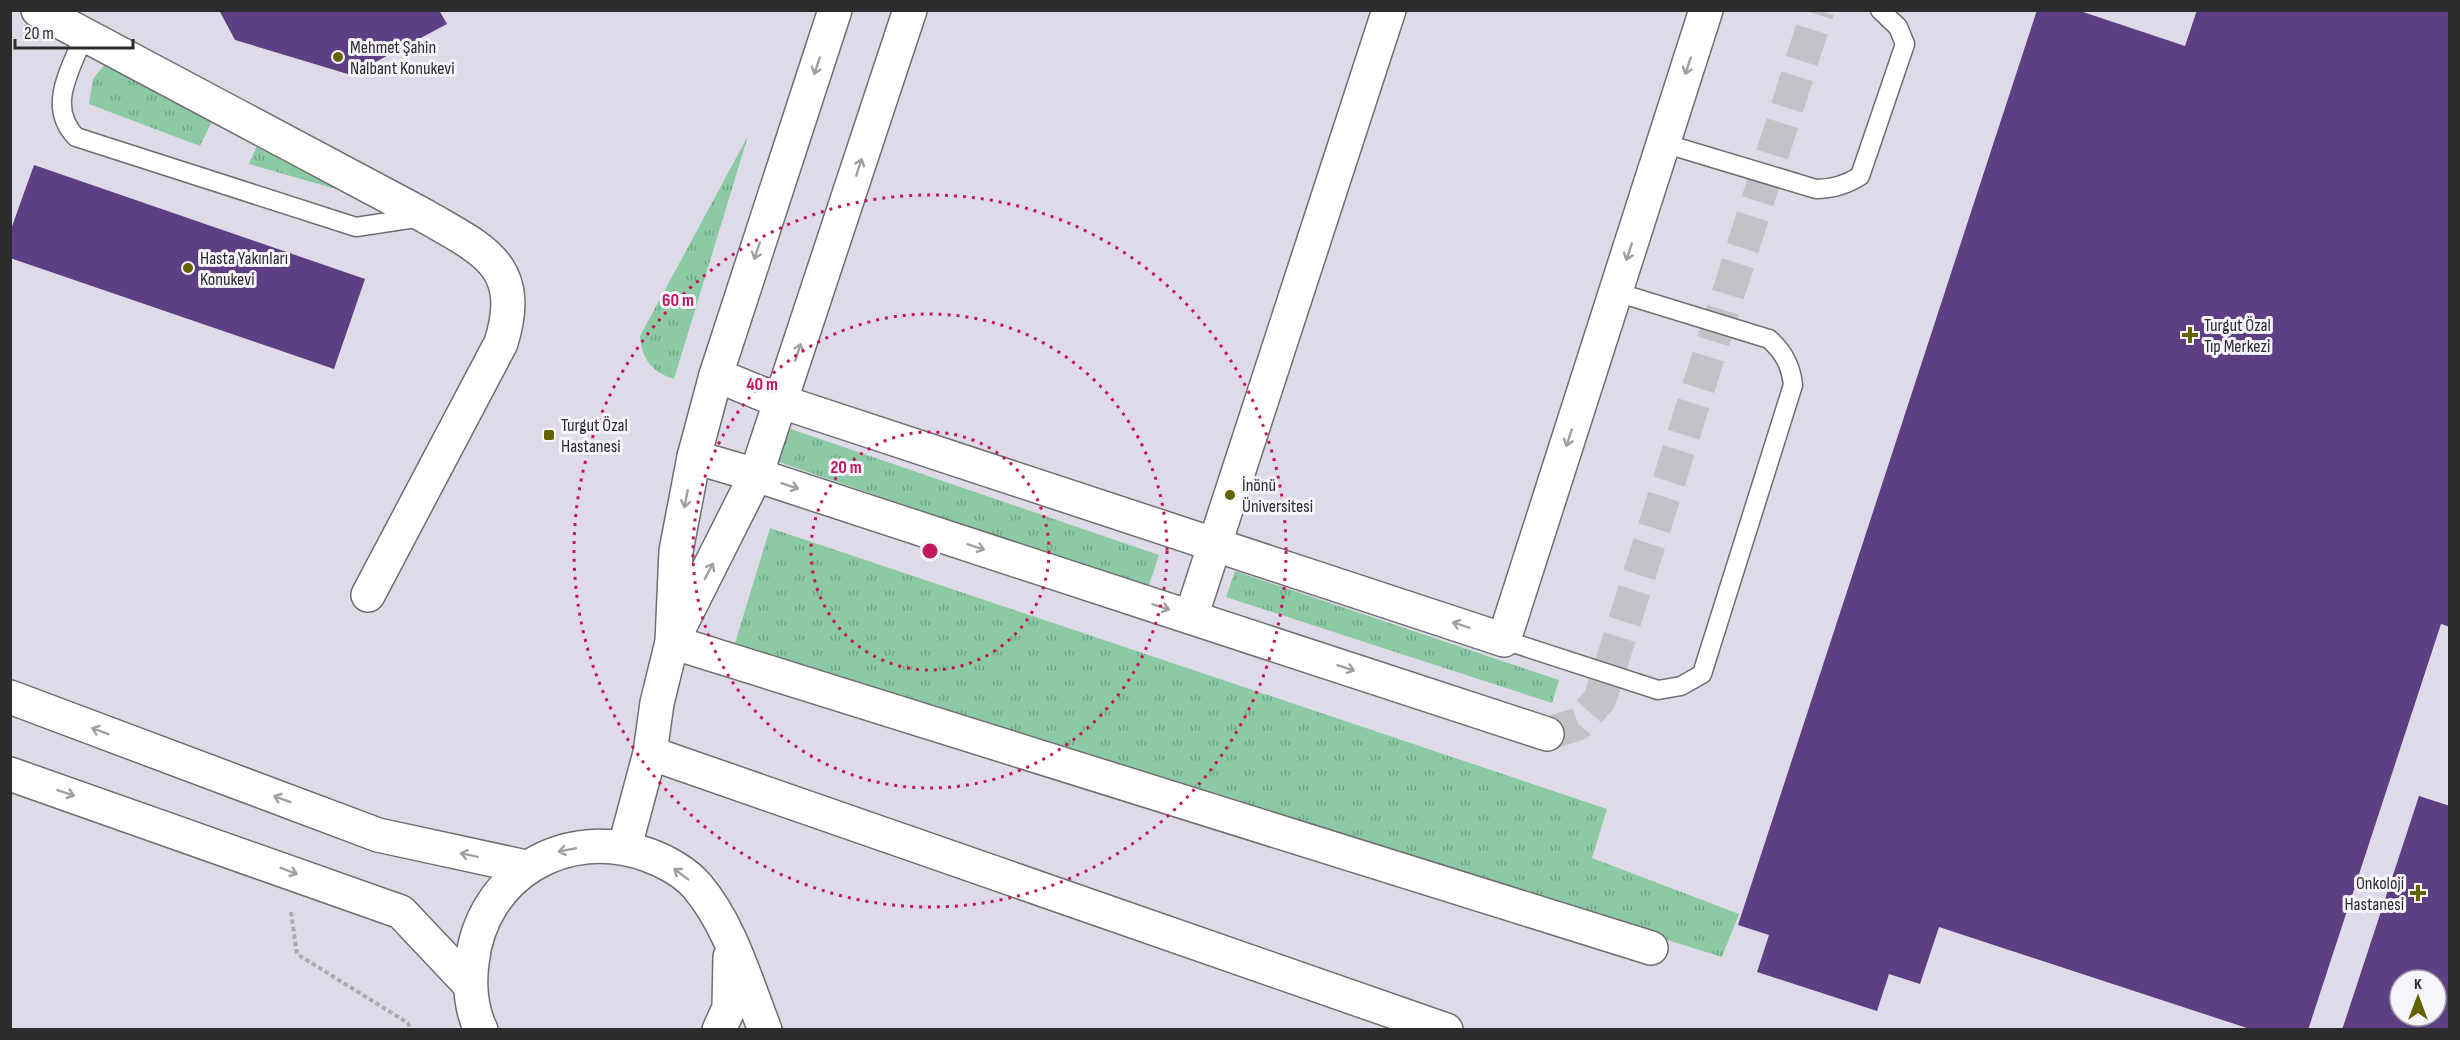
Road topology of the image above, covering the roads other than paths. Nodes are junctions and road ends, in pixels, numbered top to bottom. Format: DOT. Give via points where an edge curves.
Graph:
graph roads {
  1 [pos="38,10"];
  2 [pos="835,10"];
  3 [pos="910,10"];
  4 [pos="1389,10"];
  5 [pos="1706,10"];
  6 [pos="1880,10"];
  7 [pos="84,35"];
  8 [pos="1663,143"];
  9 [pos="425,216"];
  10 [pos="1616,292"];
  11 [pos="716,375"];
  12 [pos="782,402"];
  13 [pos="694,457"];
  14 [pos="756,475"];
  15 [pos="1215,544"];
  16 [pos="368,596"];
  17 [pos="1191,617"];
  18 [pos="1504,640"];
  19 [pos="672,642"];
  20 [pos="10,697"];
  21 [pos="1546,734"];
  22 [pos="650,753"];
  23 [pos="10,774"];
  24 [pos="625,846"];
  25 [pos="526,867"];
  26 [pos="719,917"];
  27 [pos="1651,948"];
  28 [pos="469,984"];
  29 [pos="481,1029"];
  30 [pos="719,1029"];
  31 [pos="765,1029"];
  32 [pos="1446,1029"];
  1 -- 7 [label="street"];
  2 -- 11 [label="street, one-way"];
  12 -- 3 [label="street, one-way"];
  4 -- 15 [label="street"];
  5 -- 8 [label="street, one-way"];
  6 -- 8 [label="lane" via="1898,27 1905,44 1860,176 1852,181 1816,189"];
  7 -- 9 [label="street"];
  7 -- 9 [label="lane" via="60,103 65,125 76,137 356,227"];
  8 -- 10 [label="street, one-way"];
  9 -- 16 [label="street" via="488,253 506,287 507,324 501,343"];
  10 -- 18 [label="street, one-way"];
  10 -- 18 [label="lane" via="1770,339 1785,354 1792,375 1793,385 1702,674 1681,686 1658,690"];
  11 -- 12 [label="street"];
  11 -- 13 [label="street"];
  12 -- 14 [label="street"];
  12 -- 15 [label="street"];
  13 -- 14 [label="street"];
  13 -- 19 [label="street, one-way" via="676,551"];
  14 -- 17 [label="street, one-way"];
  19 -- 14 [label="street, one-way"];
  15 -- 17 [label="street"];
  18 -- 15 [label="street, one-way"];
  17 -- 21 [label="street, one-way"];
  19 -- 22 [label="street"];
  19 -- 27 [label="street"];
  25 -- 20 [label="street, one-way" via="378,835"];
  22 -- 24 [label="street"];
  22 -- 32 [label="street"];
  23 -- 28 [label="street, one-way" via="401,912"];
  24 -- 25 [label="street, one-way" via="591,845 556,852"];
  26 -- 24 [label="street, one-way" via="688,878 663,860"];
  25 -- 28 [label="street" via="494,899 474,939"];
  26 -- 30 [label="street" via="732,962 729,1008"];
  26 -- 31 [label="street"];
  28 -- 29 [label="street"];
}
